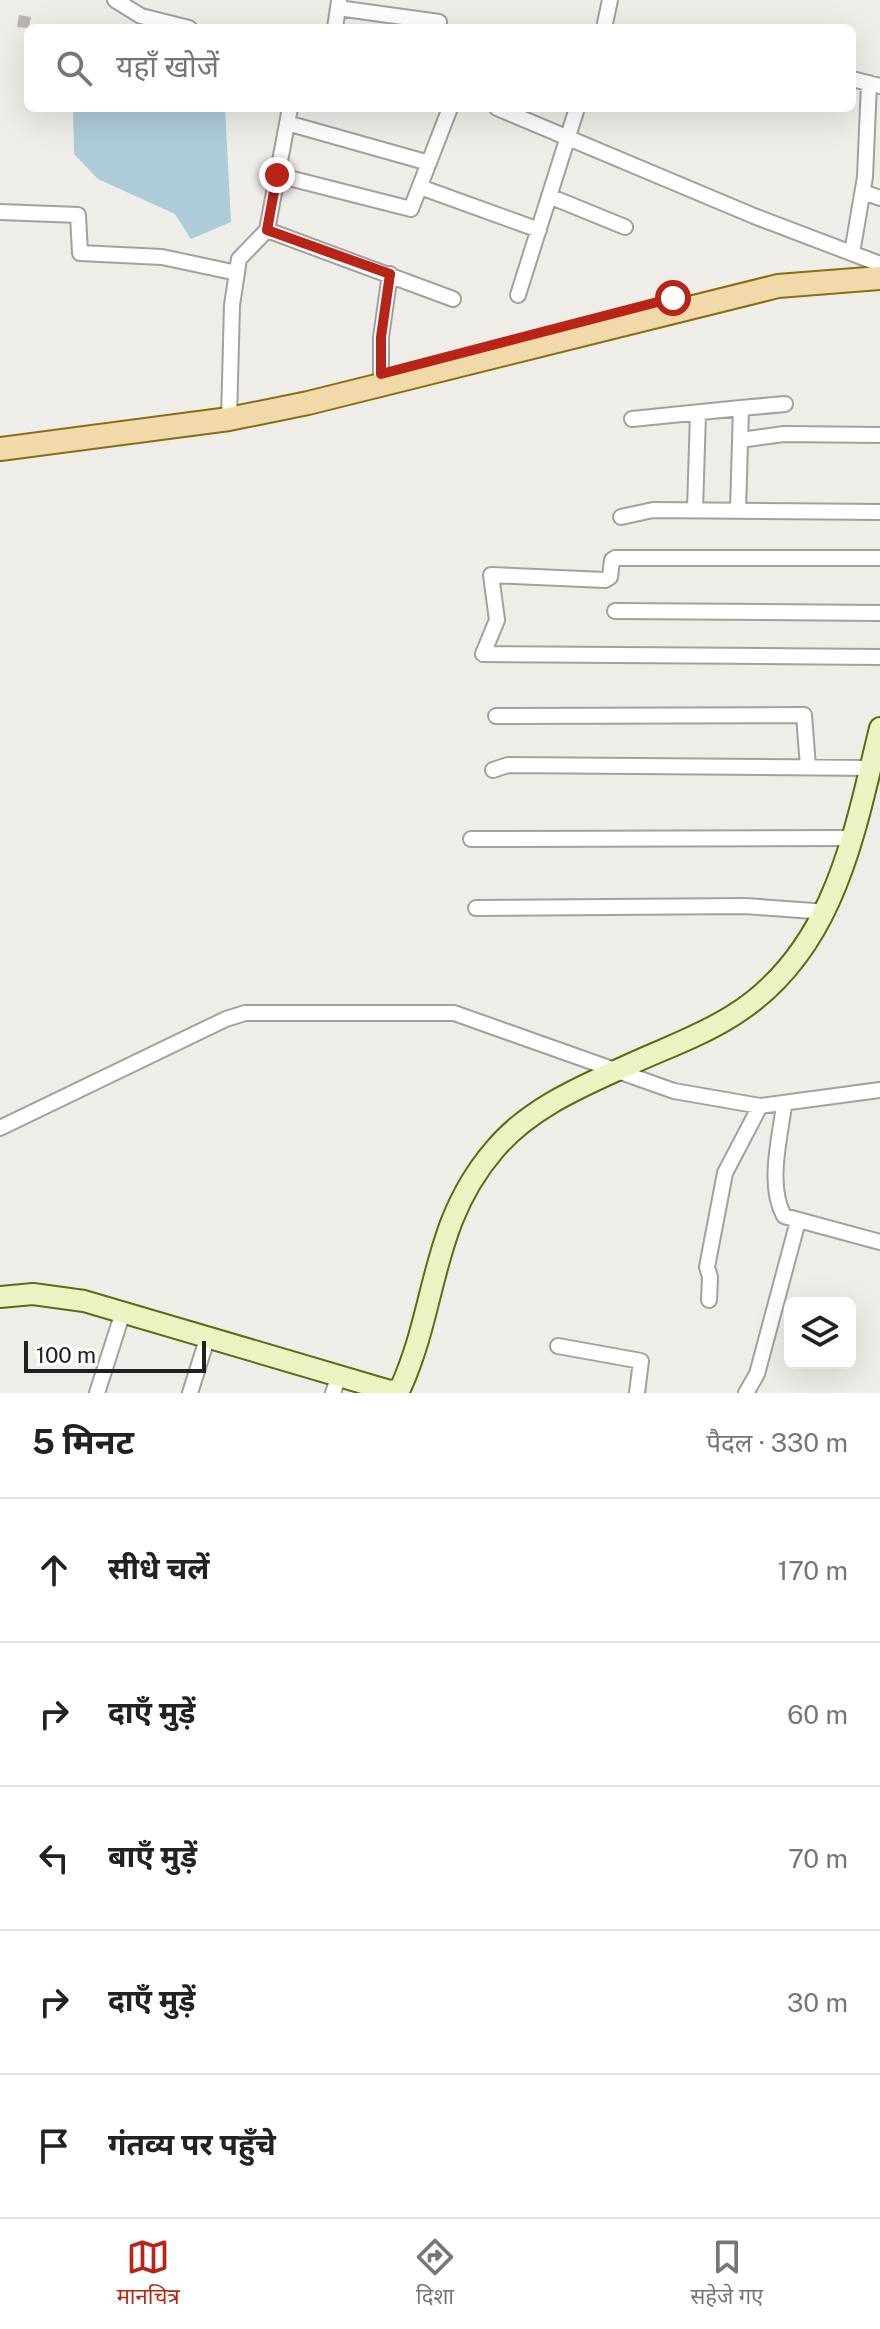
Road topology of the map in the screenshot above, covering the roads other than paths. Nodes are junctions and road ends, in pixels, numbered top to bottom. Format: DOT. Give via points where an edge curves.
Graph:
graph roads {
  1 [pos="115,0"];
  2 [pos="142,0"];
  3 [pos="610,0"];
  4 [pos="338,4"];
  5 [pos="141,16"];
  6 [pos="439,22"];
  7 [pos="173,24"];
  8 [pos="336,24"];
  9 [pos="605,24"];
  10 [pos="874,85"];
  11 [pos="448,112"];
  12 [pos="506,112"];
  13 [pos="576,112"];
  14 [pos="288,116"];
  15 [pos="566,139"];
  16 [pos="429,163"];
  17 [pos="277,175"];
  18 [pos="420,187"];
  19 [pos="863,192"];
  20 [pos="549,196"];
  21 [pos="880,198"];
  22 [pos="0,212"];
  23 [pos="625,227"];
  24 [pos="267,230"];
  25 [pos="539,230"];
  26 [pos="852,253"];
  27 [pos="880,266"];
  28 [pos="237,273"];
  29 [pos="390,274"];
  30 [pos="880,278"];
  31 [pos="518,295"];
  32 [pos="453,299"];
  33 [pos="381,374"];
  34 [pos="785,404"];
  35 [pos="741,408"];
  36 [pos="229,413"];
  37 [pos="698,413"];
  38 [pos="632,419"];
  39 [pos="880,435"];
  40 [pos="0,436"];
  41 [pos="740,440"];
  42 [pos="0,449"];
  43 [pos="695,510"];
  44 [pos="738,511"];
  45 [pos="880,512"];
  46 [pos="621,517"];
  47 [pos="880,558"];
  48 [pos="615,611"];
  49 [pos="880,613"];
  50 [pos="880,657"];
  51 [pos="496,716"];
  52 [pos="880,728"];
  53 [pos="808,767"];
  54 [pos="870,768"];
  55 [pos="493,770"];
  56 [pos="853,838"];
  57 [pos="471,839"];
  58 [pos="476,908"];
  59 [pos="827,912"];
  60 [pos="612,1072"];
  61 [pos="880,1090"];
  62 [pos="784,1105"];
  63 [pos="760,1106"];
  64 [pos="0,1128"];
  65 [pos="798,1221"];
  66 [pos="880,1242"];
  67 [pos="0,1297"];
  68 [pos="709,1300"];
  69 [pos="123,1312"];
  70 [pos="208,1336"];
  71 [pos="558,1346"];
  72 [pos="336,1384"];
  73 [pos="406,1391"];
  74 [pos="97,1393"];
  75 [pos="190,1393"];
  76 [pos="637,1393"];
  77 [pos="746,1393"];
  1 -- 5 [label="street"];
  2 -- 5 [label="street"];
  3 -- 9 [label="street"];
  4 -- 6 [label="street"];
  4 -- 8 [label="street"];
  5 -- 7 [label="street"];
  10 -- 19 [label="street"];
  11 -- 16 [label="street"];
  12 -- 15 [label="street"];
  13 -- 15 [label="street"];
  14 -- 16 [label="street"];
  14 -- 17 [label="street"];
  15 -- 20 [label="street"];
  15 -- 26 [label="street"];
  16 -- 18 [label="street"];
  17 -- 18 [label="street" via="409,209"];
  17 -- 24 [label="street"];
  18 -- 25 [label="street"];
  19 -- 21 [label="street"];
  19 -- 26 [label="street"];
  20 -- 23 [label="street"];
  20 -- 25 [label="street"];
  22 -- 28 [label="street" via="78,215 80,253 162,257"];
  24 -- 28 [label="street" via="239,259"];
  24 -- 29 [label="street"];
  25 -- 31 [label="street"];
  26 -- 27 [label="street"];
  27 -- 33 [label="main road" via="780,275 646,304"];
  28 -- 36 [label="street"];
  29 -- 32 [label="street"];
  29 -- 33 [label="street"];
  30 -- 36 [label="main road" via="778,286 453,369"];
  33 -- 36 [label="main road"];
  34 -- 35 [label="street"];
  35 -- 37 [label="street"];
  35 -- 41 [label="street"];
  36 -- 40 [label="main road"];
  36 -- 42 [label="main road"];
  37 -- 38 [label="street"];
  37 -- 43 [label="street"];
  39 -- 41 [label="street" via="784,434"];
  41 -- 44 [label="street"];
  43 -- 44 [label="street"];
  43 -- 46 [label="street"];
  44 -- 45 [label="street"];
  47 -- 50 [label="street" via="615,558 605,580 491,575 497,620 483,654"];
  48 -- 49 [label="street"];
  51 -- 53 [label="street" via="804,715"];
  52 -- 54 [label="street"];
  53 -- 54 [label="street"];
  53 -- 55 [label="street" via="508,765"];
  54 -- 56 [label="street"];
  56 -- 57 [label="street"];
  56 -- 59 [label="street"];
  58 -- 59 [label="street" via="745,906"];
  59 -- 60 [label="street" via="793,961 733,1016"];
  60 -- 63 [label="street" via="674,1091"];
  60 -- 64 [label="street" via="454,1013 245,1013"];
  60 -- 73 [label="street" via="579,1086 522,1124 496,1147 467,1186 452,1216"];
  61 -- 62 [label="street"];
  62 -- 63 [label="street"];
  62 -- 65 [label="street" via="778,1198 784,1216"];
  63 -- 68 [label="street" via="721,1188 707,1267"];
  65 -- 66 [label="street"];
  65 -- 77 [label="street" via="757,1374"];
  67 -- 69 [label="street" via="33,1294"];
  69 -- 70 [label="street"];
  69 -- 74 [label="street"];
  70 -- 72 [label="street"];
  70 -- 75 [label="street"];
  71 -- 76 [label="street" via="641,1361"];
  72 -- 73 [label="street"];
}
